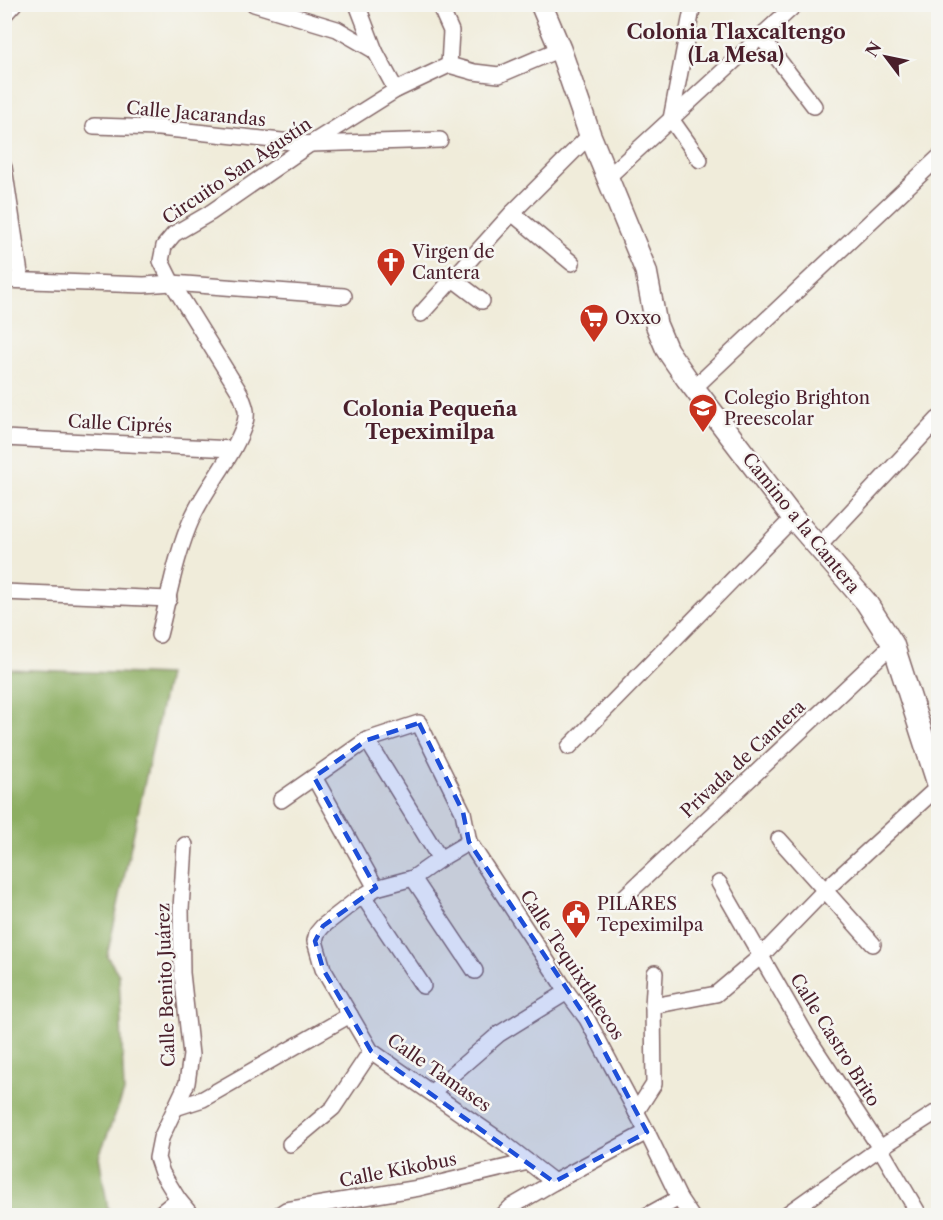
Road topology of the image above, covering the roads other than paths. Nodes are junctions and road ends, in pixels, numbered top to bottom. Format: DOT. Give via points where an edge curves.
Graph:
graph roads {
  1 [pos="14,4"];
  2 [pos="254,4"];
  3 [pos="357,4"];
  4 [pos="439,4"];
  5 [pos="541,4"];
  6 [pos="693,4"];
  7 [pos="788,7"];
  8 [pos="4,15"];
  9 [pos="761,37"];
  10 [pos="560,49"];
  11 [pos="375,51"];
  12 [pos="449,65"];
  13 [pos="396,90"];
  14 [pos="814,105"];
  15 [pos="671,119"];
  16 [pos="94,126"];
  17 [pos="590,135"];
  18 [pos="440,140"];
  19 [pos="310,144"];
  20 [pos="939,158"];
  21 [pos="700,160"];
  22 [pos="4,167"];
  23 [pos="608,177"];
  24 [pos="512,213"];
  25 [pos="572,263"];
  26 [pos="453,279"];
  27 [pos="4,280"];
  28 [pos="21,280"];
  29 [pos="172,283"];
  30 [pos="344,296"];
  31 [pos="482,301"];
  32 [pos="421,314"];
  33 [pos="694,388"];
  34 [pos="939,419"];
  35 [pos="4,438"];
  36 [pos="233,449"];
  37 [pos="793,518"];
  38 [pos="818,547"];
  39 [pos="4,592"];
  40 [pos="169,598"];
  41 [pos="159,635"];
  42 [pos="893,644"];
  43 [pos="367,740"];
  44 [pos="569,747"];
  45 [pos="314,777"];
  46 [pos="939,785"];
  47 [pos="281,800"];
  48 [pos="779,839"];
  49 [pos="470,842"];
  50 [pos="185,845"];
  51 [pos="440,859"];
  52 [pos="413,878"];
  53 [pos="719,884"];
  54 [pos="825,890"];
  55 [pos="370,892"];
  56 [pos="619,902"];
  57 [pos="873,944"];
  58 [pos="760,956"];
  59 [pos="475,971"];
  60 [pos="655,973"];
  61 [pos="423,986"];
  62 [pos="567,992"];
  63 [pos="653,1006"];
  64 [pos="350,1015"];
  65 [pos="371,1051"];
  66 [pos="432,1092"];
  67 [pos="175,1108"];
  68 [pos="939,1111"];
  69 [pos="636,1112"];
  70 [pos="648,1132"];
  71 [pos="290,1144"];
  72 [pos="880,1148"];
  73 [pos="528,1162"];
  74 [pos="554,1182"];
  75 [pos="679,1198"];
  76 [pos="178,1199"];
  77 [pos="509,1213"];
  78 [pos="158,1215"];
  79 [pos="192,1215"];
  80 [pos="277,1215"];
  81 [pos="646,1215"];
  82 [pos="691,1215"];
  83 [pos="784,1215"];
  84 [pos="920,1215"];
  1 -- 8 [label="street"];
  2 -- 11 [label="street" via="337,28"];
  3 -- 11 [label="street"];
  4 -- 12 [label="street" via="451,31"];
  5 -- 10 [label="street, Camino a la Cantera"];
  6 -- 15 [label="street"];
  7 -- 9 [label="street"];
  9 -- 14 [label="street"];
  9 -- 15 [label="street"];
  10 -- 12 [label="street" via="499,75"];
  10 -- 17 [label="street, Camino a la Cantera"];
  11 -- 13 [label="street"];
  12 -- 13 [label="street, Circuito San Agustín"];
  13 -- 19 [label="street, Circuito San Agustín"];
  15 -- 21 [label="street"];
  15 -- 23 [label="street"];
  16 -- 19 [label="street, Calle Jacarandas" via="159,128"];
  17 -- 23 [label="street, Camino a la Cantera"];
  17 -- 24 [label="street"];
  18 -- 19 [label="street, Calle Jacarandas"];
  19 -- 29 [label="street, Circuito San Agustín" via="174,234 164,246 161,261"];
  20 -- 33 [label="street"];
  22 -- 28 [label="street"];
  23 -- 33 [label="street, Camino a la Cantera" via="646,271 656,324 667,350"];
  24 -- 25 [label="street"];
  24 -- 26 [label="street"];
  26 -- 31 [label="street"];
  26 -- 32 [label="street"];
  27 -- 28 [label="street"];
  28 -- 29 [label="street"];
  29 -- 30 [label="street"];
  29 -- 36 [label="street, Circuito San Agustín" via="240,393 247,411"];
  33 -- 37 [label="street, Camino a la Cantera"];
  34 -- 38 [label="street"];
  35 -- 36 [label="street, Calle Ciprés"];
  36 -- 40 [label="street, Circuito San Agustín" via="193,516"];
  37 -- 38 [label="street, Camino a la Cantera"];
  37 -- 44 [label="street"];
  38 -- 42 [label="street, Camino a la Cantera" via="866,602"];
  39 -- 40 [label="street"];
  40 -- 41 [label="street, Circuito San Agustín"];
  42 -- 46 [label="street, Camino a la Cantera"];
  42 -- 56 [label="street, Privada de Cantera"];
  43 -- 45 [label="street"];
  43 -- 49 [label="street, Calle Tequixtlatecos" via="419,723 463,812"];
  43 -- 51 [label="street"];
  45 -- 47 [label="street"];
  45 -- 55 [label="street"];
  46 -- 54 [label="street"];
  48 -- 54 [label="street"];
  49 -- 51 [label="street"];
  49 -- 62 [label="street, Calle Tequixtlatecos"];
  50 -- 67 [label="street, Calle Benito Juárez" via="182,973 191,1055 186,1083"];
  51 -- 52 [label="street"];
  52 -- 55 [label="street"];
  52 -- 59 [label="street"];
  53 -- 58 [label="street, Calle Castro Brito"];
  54 -- 57 [label="street"];
  54 -- 58 [label="street"];
  55 -- 61 [label="street"];
  55 -- 64 [label="street, Calle Tamases" via="323,926 315,941 323,969"];
  58 -- 63 [label="street" via="716,994"];
  58 -- 72 [label="street, Calle Castro Brito"];
  60 -- 63 [label="street"];
  62 -- 66 [label="street" via="499,1034"];
  62 -- 69 [label="street, Calle Tequixtlatecos" via="587,1019"];
  63 -- 69 [label="street" via="654,1084"];
  64 -- 65 [label="street, Calle Tamases"];
  64 -- 67 [label="street" via="203,1099"];
  65 -- 66 [label="street, Calle Tamases"];
  65 -- 71 [label="street" via="333,1108"];
  66 -- 73 [label="street, Calle Tamases"];
  67 -- 76 [label="street, Calle Benito Juárez" via="161,1138 157,1158"];
  68 -- 72 [label="street"];
  69 -- 70 [label="street, Calle Tequixtlatecos"];
  70 -- 74 [label="street"];
  70 -- 75 [label="street, Calle Tequixtlatecos"];
  72 -- 83 [label="street"];
  72 -- 84 [label="street, Calle Castro Brito"];
  73 -- 74 [label="street, Calle Tamases"];
  73 -- 80 [label="street, Calle Kikobus" via="419,1188 286,1210"];
  74 -- 77 [label="street"];
  75 -- 81 [label="street"];
  75 -- 82 [label="street, Calle Tequixtlatecos"];
  76 -- 78 [label="street"];
  76 -- 79 [label="street, Calle Benito Juárez"];
}
